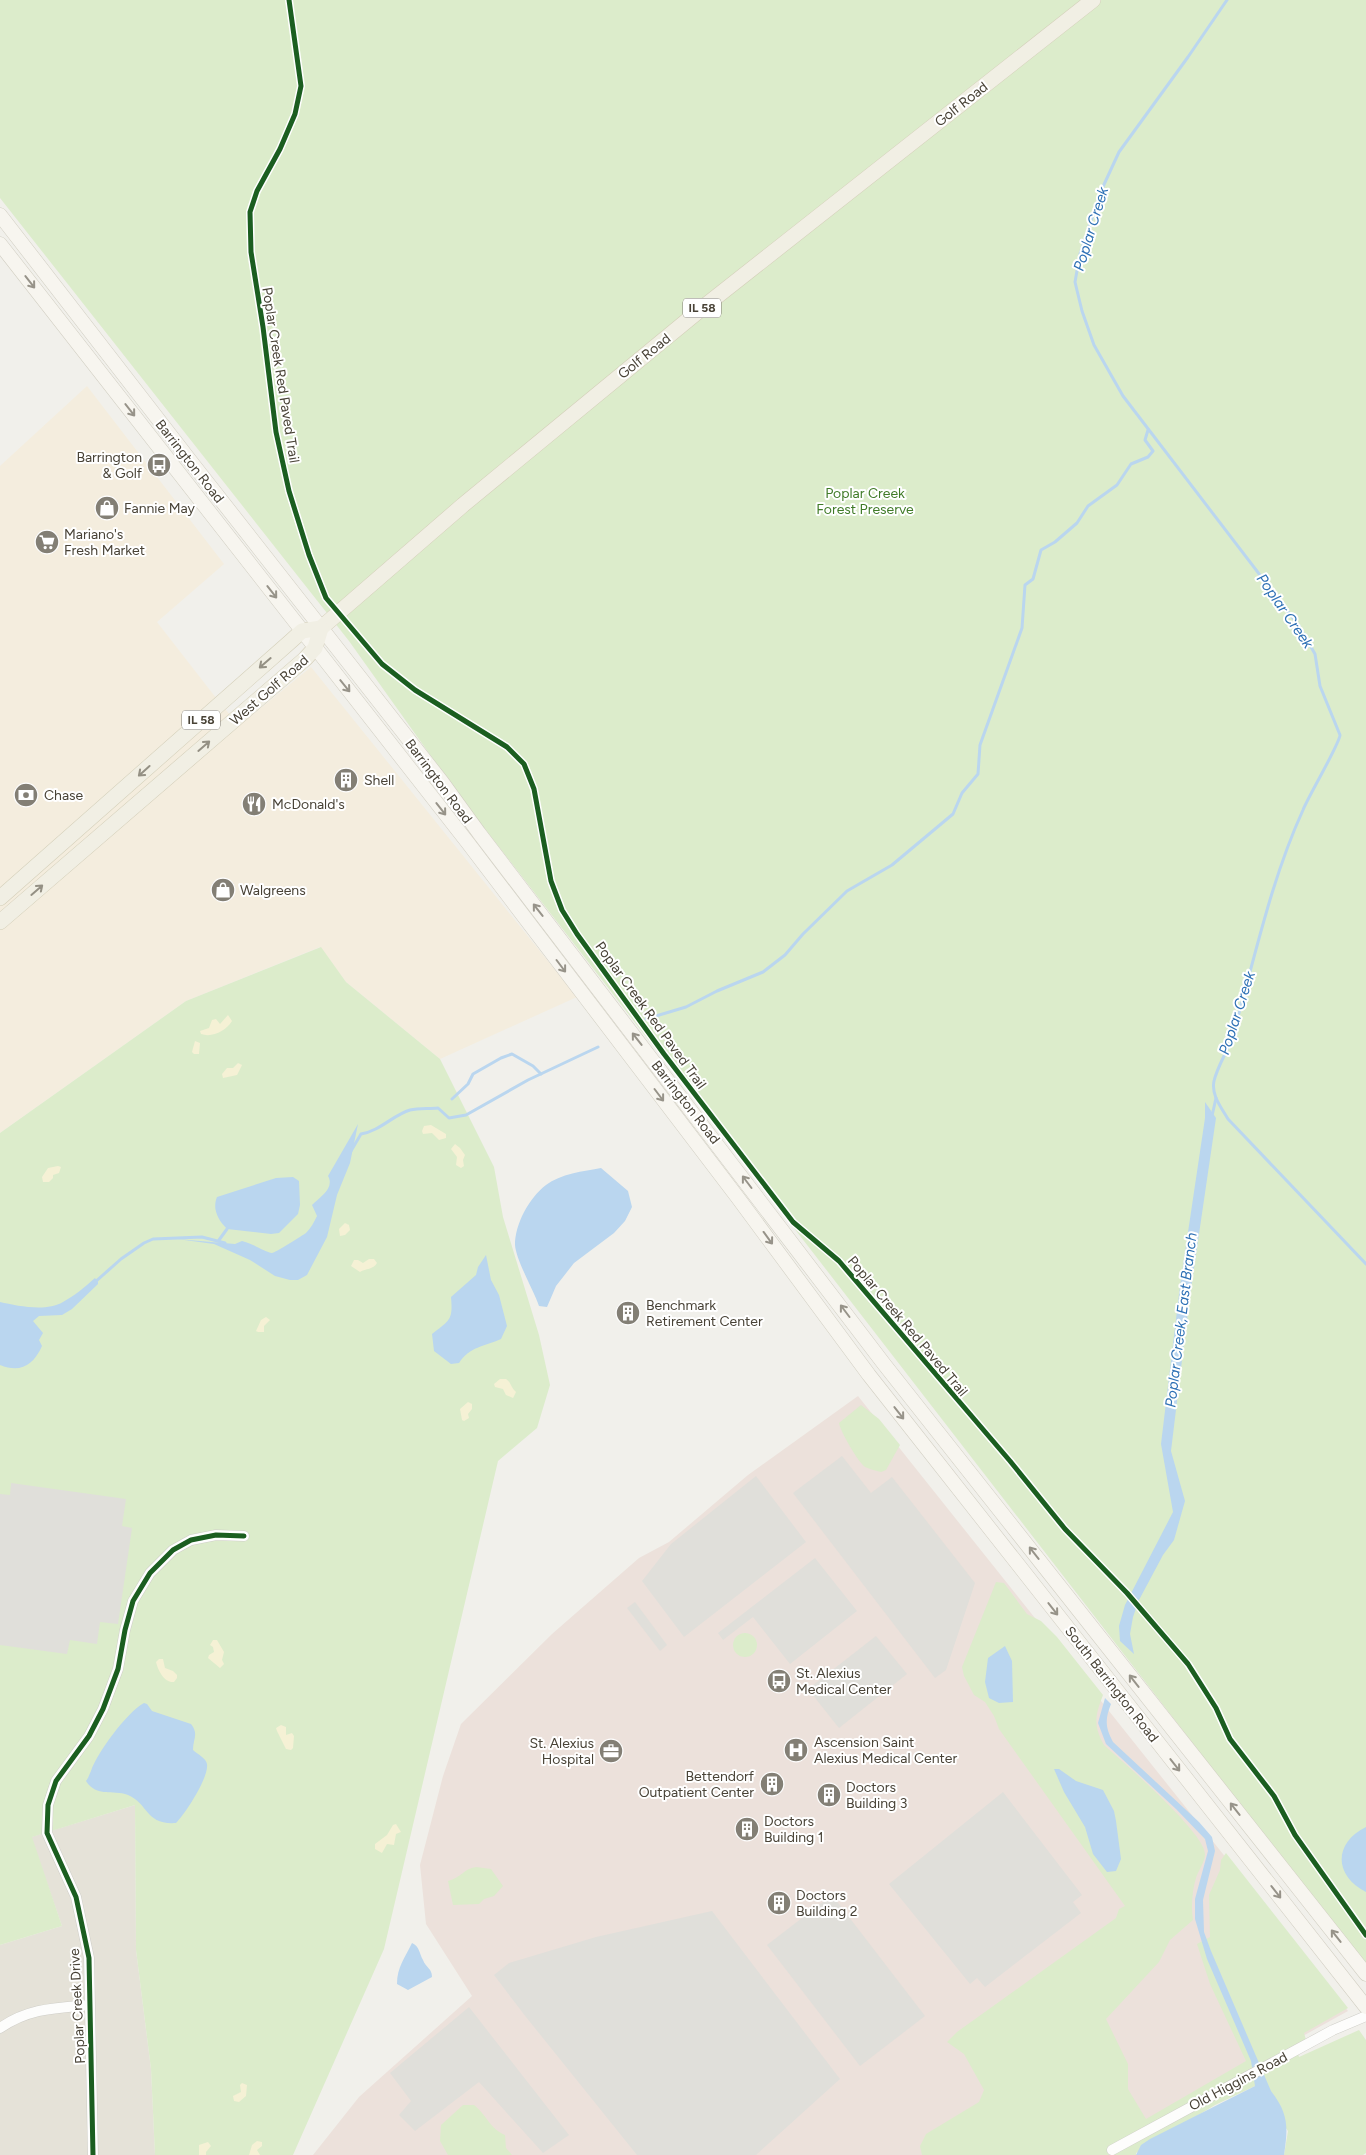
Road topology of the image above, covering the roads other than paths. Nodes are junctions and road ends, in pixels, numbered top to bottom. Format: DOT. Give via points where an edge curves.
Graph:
graph roads {
  1 [pos="1092,0"];
  2 [pos="0,215"];
  3 [pos="0,244"];
  4 [pos="321,628"];
  5 [pos="302,631"];
  6 [pos="315,648"];
  7 [pos="0,898"];
  8 [pos="0,922"];
  9 [pos="874,1350"];
  10 [pos="859,1361"];
  11 [pos="244,1536"];
  12 [pos="1366,1974"];
  13 [pos="90,2005"];
  14 [pos="1366,2007"];
  15 [pos="1366,2016"];
  16 [pos="0,2028"];
  17 [pos="1112,2150"];
  18 [pos="93,2155"];
  1 -- 4 [label="main road, Golf Road / IL 58" via="706,305 463,505"];
  2 -- 4 [label="main road, Barrington Road"];
  3 -- 5 [label="main road, Barrington Road, one-way"];
  4 -- 5 [label="main road, West Golf Road"];
  4 -- 6 [label="main road, West Golf Road / IL 58"];
  9 -- 4 [label="main road, Barrington Road, one-way"];
  5 -- 6 [label="main road, Barrington Road"];
  5 -- 7 [label="main road, West Golf Road / IL 58, one-way"];
  8 -- 6 [label="main road, West Golf Road / IL 58, one-way"];
  6 -- 10 [label="main road, Barrington Road, one-way" via="546,946"];
  12 -- 9 [label="main road, South Barrington Road, one-way"];
  10 -- 14 [label="main road, South Barrington Road, one-way"];
  11 -- 13 [label="street, Poplar Creek Drive" via="216,1535 191,1540 173,1550 150,1574 133,1601 118,1669 103,1710 89,1736 56,1781 48,1804 46,1833 76,1897 87,1950"];
  13 -- 16 [label="street" via="39,2010"];
  13 -- 18 [label="street, Poplar Creek Drive"];
  15 -- 17 [label="street, Old Higgins Road" via="1333,2030"];
}
